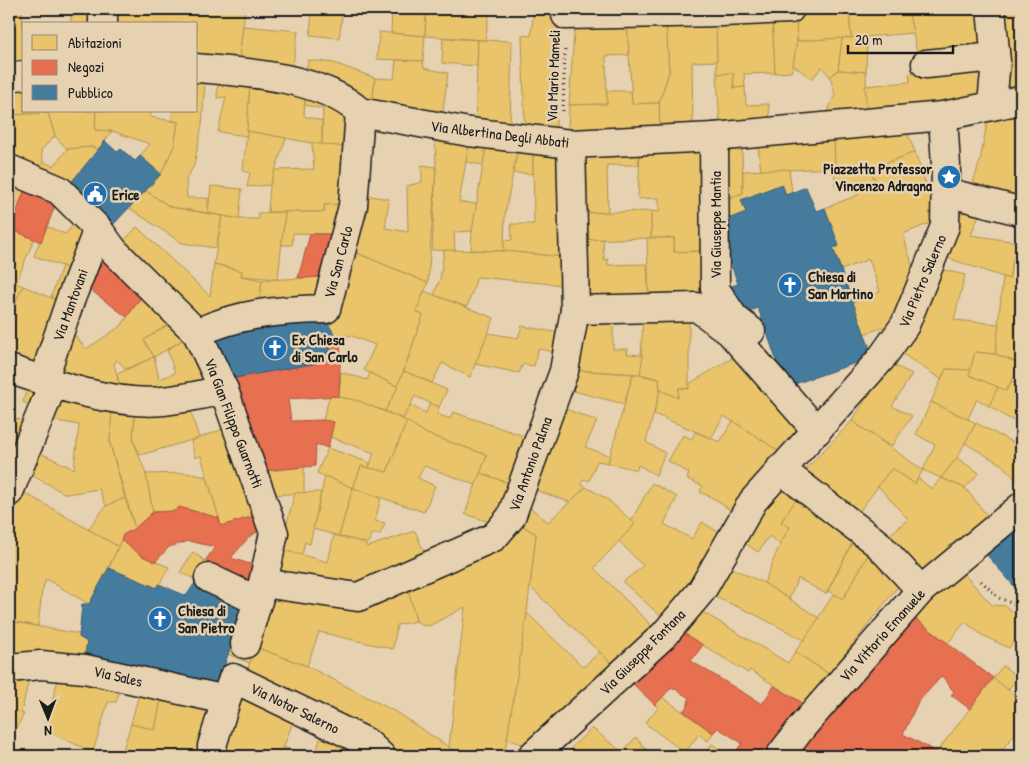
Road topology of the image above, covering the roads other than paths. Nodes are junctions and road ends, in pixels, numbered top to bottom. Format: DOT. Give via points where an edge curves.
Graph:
graph roads {
  1 [pos="103,9"];
  2 [pos="790,9"];
  3 [pos="991,9"];
  4 [pos="566,14"];
  5 [pos="103,22"];
  6 [pos="995,56"];
  7 [pos="926,64"];
  8 [pos="198,68"];
  9 [pos="22,75"];
  10 [pos="9,78"];
  11 [pos="1021,100"];
  12 [pos="992,104"];
  13 [pos="360,112"];
  14 [pos="942,116"];
  15 [pos="714,137"];
  16 [pos="566,144"];
  17 [pos="9,169"];
  18 [pos="957,195"];
  19 [pos="1019,211"];
  20 [pos="98,229"];
  21 [pos="574,310"];
  22 [pos="198,333"];
  23 [pos="9,369"];
  24 [pos="48,382"];
  25 [pos="777,386"];
  26 [pos="224,390"];
  27 [pos="813,435"];
  28 [pos="780,469"];
  29 [pos="9,492"];
  30 [pos="1021,507"];
  31 [pos="209,578"];
  32 [pos="921,590"];
  33 [pos="260,592"];
  34 [pos="9,668"];
  35 [pos="236,670"];
  36 [pos="212,756"];
  37 [pos="381,756"];
  38 [pos="532,756"];
  39 [pos="780,756"];
  1 -- 5 [label="street"];
  2 -- 4 [label="street"];
  3 -- 6 [label="street"];
  6 -- 7 [label="street"];
  6 -- 12 [label="street"];
  8 -- 13 [label="street, Via Albertina Degli Abbati" via="250,72 292,80 348,101"];
  9 -- 10 [label="street"];
  11 -- 12 [label="street, Via Albertina Degli Abbati"];
  12 -- 14 [label="street, Via Albertina Degli Abbati"];
  13 -- 16 [label="street, Via Albertina Degli Abbati" via="469,132"];
  13 -- 22 [label="street, Via San Carlo" via="353,206 326,309 283,310 222,321"];
  14 -- 15 [label="street, Via Albertina Degli Abbati"];
  14 -- 18 [label="street"];
  15 -- 16 [label="street, Via Albertina Degli Abbati"];
  15 -- 25 [label="street, Via Giuseppe Mantia" via="715,289 734,318 758,336 766,348 775,369"];
  16 -- 21 [label="street, Via Antonio Palma"];
  17 -- 20 [label="street, Via Gian Filippo Guarnotti" via="59,190"];
  18 -- 19 [label="street"];
  18 -- 27 [label="street, Via Pietro Salerno" via="905,325 880,360"];
  20 -- 22 [label="street, Via Gian Filippo Guarnotti" via="114,251"];
  20 -- 24 [label="street, Via Mantovani" via="70,301"];
  21 -- 25 [label="street" via="697,307 730,332"];
  21 -- 33 [label="street, Via Antonio Palma" via="564,371 511,517 494,537 358,597"];
  22 -- 26 [label="street, Via Gian Filippo Guarnotti"];
  23 -- 24 [label="street"];
  24 -- 26 [label="street" via="110,398 161,402"];
  24 -- 29 [label="street, Via Mantovani"];
  25 -- 27 [label="street"];
  26 -- 33 [label="street, Via Gian Filippo Guarnotti" via="274,533"];
  27 -- 28 [label="street, Via Giuseppe Fontana"];
  28 -- 32 [label="street" via="878,544"];
  28 -- 38 [label="street, Via Giuseppe Fontana" via="752,501 702,590 670,627"];
  30 -- 32 [label="street, Via Vittorio Emanuele"];
  31 -- 33 [label="street, Via Antonio Palma"];
  32 -- 39 [label="street, Via Vittorio Emanuele"];
  33 -- 35 [label="street, Via Gian Filippo Guarnotti"];
  34 -- 35 [label="street, Via Sales" via="41,665"];
  35 -- 36 [label="street, Via Gian Filippo Guarnotti" via="212,746"];
  35 -- 37 [label="street, Via Notar Salerno" via="366,742"];
}
